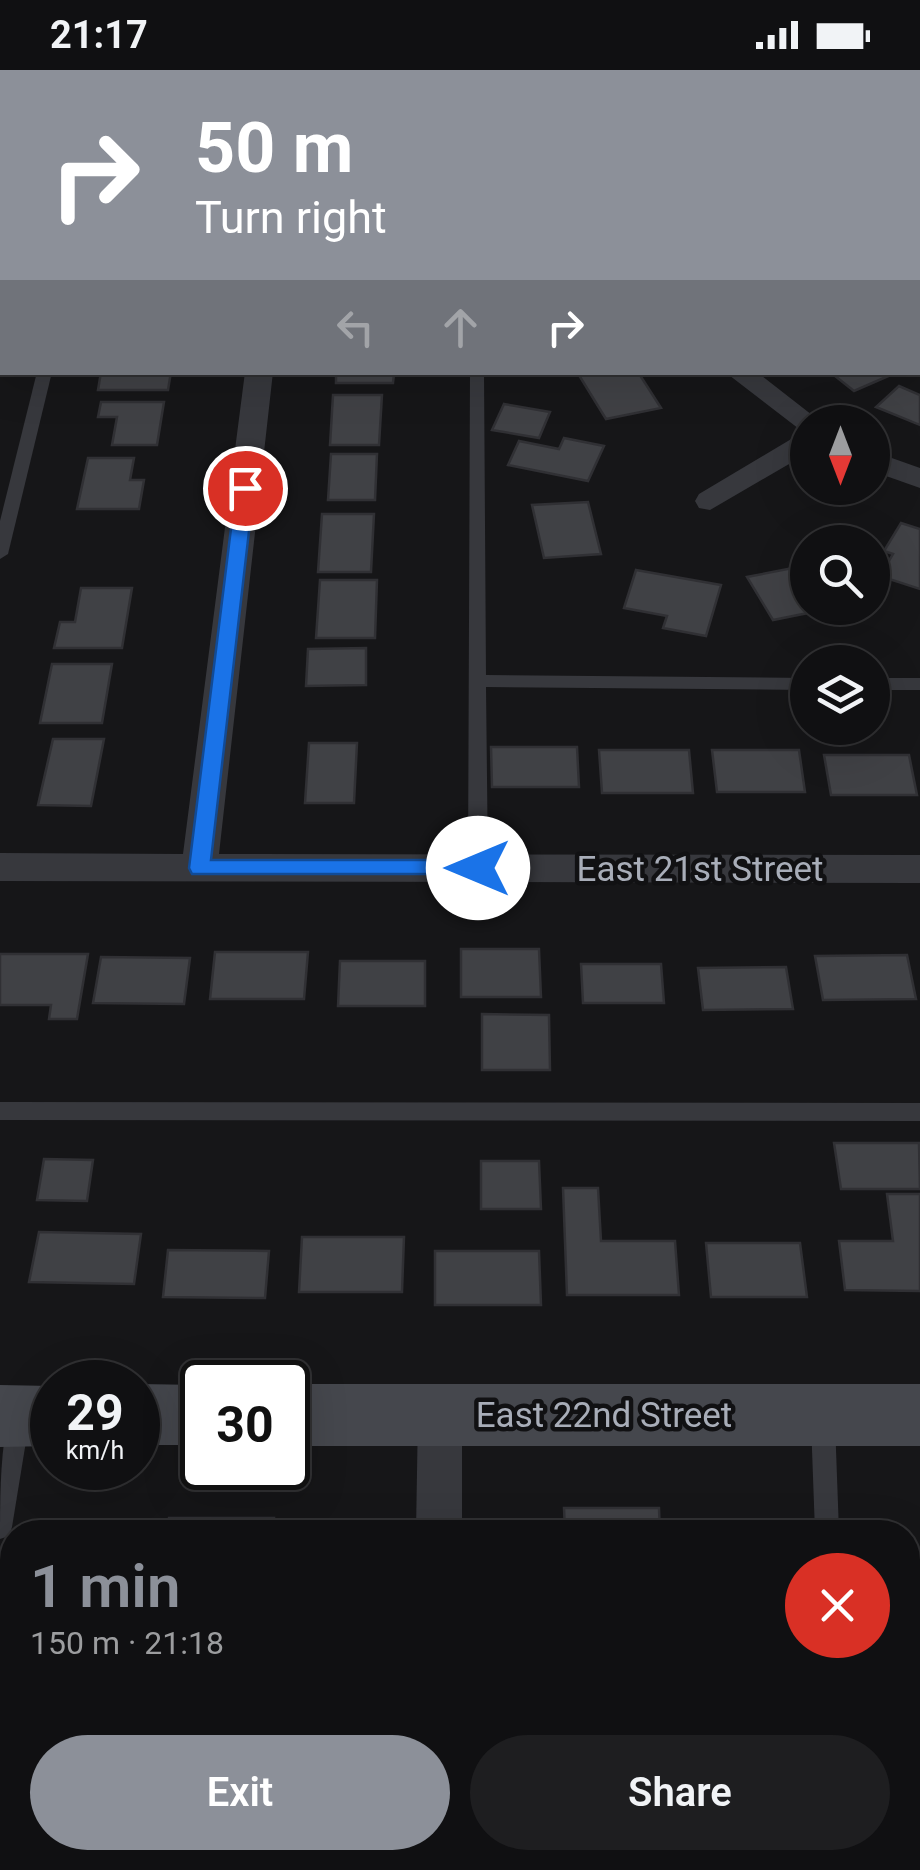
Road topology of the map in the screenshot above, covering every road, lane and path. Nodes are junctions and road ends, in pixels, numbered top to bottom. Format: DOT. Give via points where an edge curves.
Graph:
graph roads {
  1 [pos="44,375"];
  2 [pos="259,375"];
  3 [pos="477,375"];
  4 [pos="742,375"];
  5 [pos="790,411"];
  6 [pos="790,451"];
  7 [pos="890,467"];
  8 [pos="920,479"];
  9 [pos="710,501"];
  10 [pos="0,554"];
  11 [pos="480,681"];
  12 [pos="790,684"];
  13 [pos="890,684"];
  14 [pos="920,684"];
  15 [pos="0,867"];
  16 [pos="200,868"];
  17 [pos="478,868"];
  18 [pos="920,869"];
  19 [pos="0,1111"];
  20 [pos="920,1112"];
  21 [pos="440,1414"];
  22 [pos="310,1415"];
  23 [pos="823,1415"];
  24 [pos="920,1415"];
  25 [pos="23,1416"];
  26 [pos="1,1520"];
  27 [pos="439,1520"];
  28 [pos="827,1520"];
  1 -- 10 [label="lane"];
  2 -- 16 [label="street"];
  3 -- 11 [label="lane"];
  4 -- 5 [label="street"];
  6 -- 9 [label="street"];
  7 -- 8 [label="street"];
  11 -- 12 [label="lane"];
  11 -- 17 [label="lane"];
  13 -- 14 [label="lane"];
  15 -- 16 [label="street, East 21st Street"];
  16 -- 17 [label="street, East 21st Street"];
  17 -- 18 [label="street, East 21st Street"];
  19 -- 20 [label="lane"];
  21 -- 22 [label="street, East 22nd Street"];
  21 -- 23 [label="street, East 22nd Street"];
  21 -- 27 [label="street"];
  23 -- 24 [label="street, East 22nd Street"];
  23 -- 28 [label="lane"];
  25 -- 26 [label="lane"];
}
